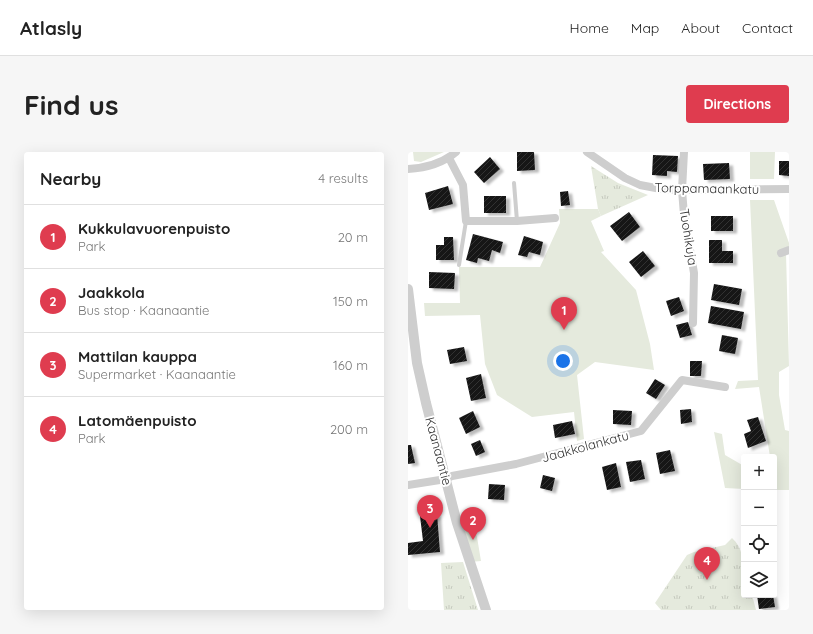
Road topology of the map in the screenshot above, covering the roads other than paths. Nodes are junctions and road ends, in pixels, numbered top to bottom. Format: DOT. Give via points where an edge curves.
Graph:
graph roads {
  1 [pos="456,152"];
  2 [pos="587,152"];
  3 [pos="684,152"];
  4 [pos="449,158"];
  5 [pos="408,169"];
  6 [pos="514,183"];
  7 [pos="789,189"];
  8 [pos="682,190"];
  9 [pos="555,218"];
  10 [pos="466,221"];
  11 [pos="517,221"];
  12 [pos="459,265"];
  13 [pos="408,289"];
  14 [pos="693,323"];
  15 [pos="725,387"];
  16 [pos="446,479"];
  17 [pos="408,485"];
  18 [pos="486,610"];
  1 -- 4 [label="street"];
  2 -- 8 [label="street, Torppamaankatu" via="640,185"];
  3 -- 8 [label="street, Tuohikuja"];
  4 -- 5 [label="street" via="425,168"];
  4 -- 10 [label="street" via="463,185"];
  6 -- 11 [label="lane"];
  7 -- 8 [label="street, Torppamaankatu"];
  8 -- 14 [label="street, Tuohikuja" via="694,273"];
  9 -- 11 [label="street"];
  10 -- 11 [label="street"];
  10 -- 12 [label="lane"];
  13 -- 16 [label="street, Kaanaantie" via="417,363"];
  15 -- 16 [label="street, Jaakkolankatu" via="682,380 641,431 516,464"];
  16 -- 17 [label="street"];
  16 -- 18 [label="street, Kaanaantie" via="457,523"];
}
